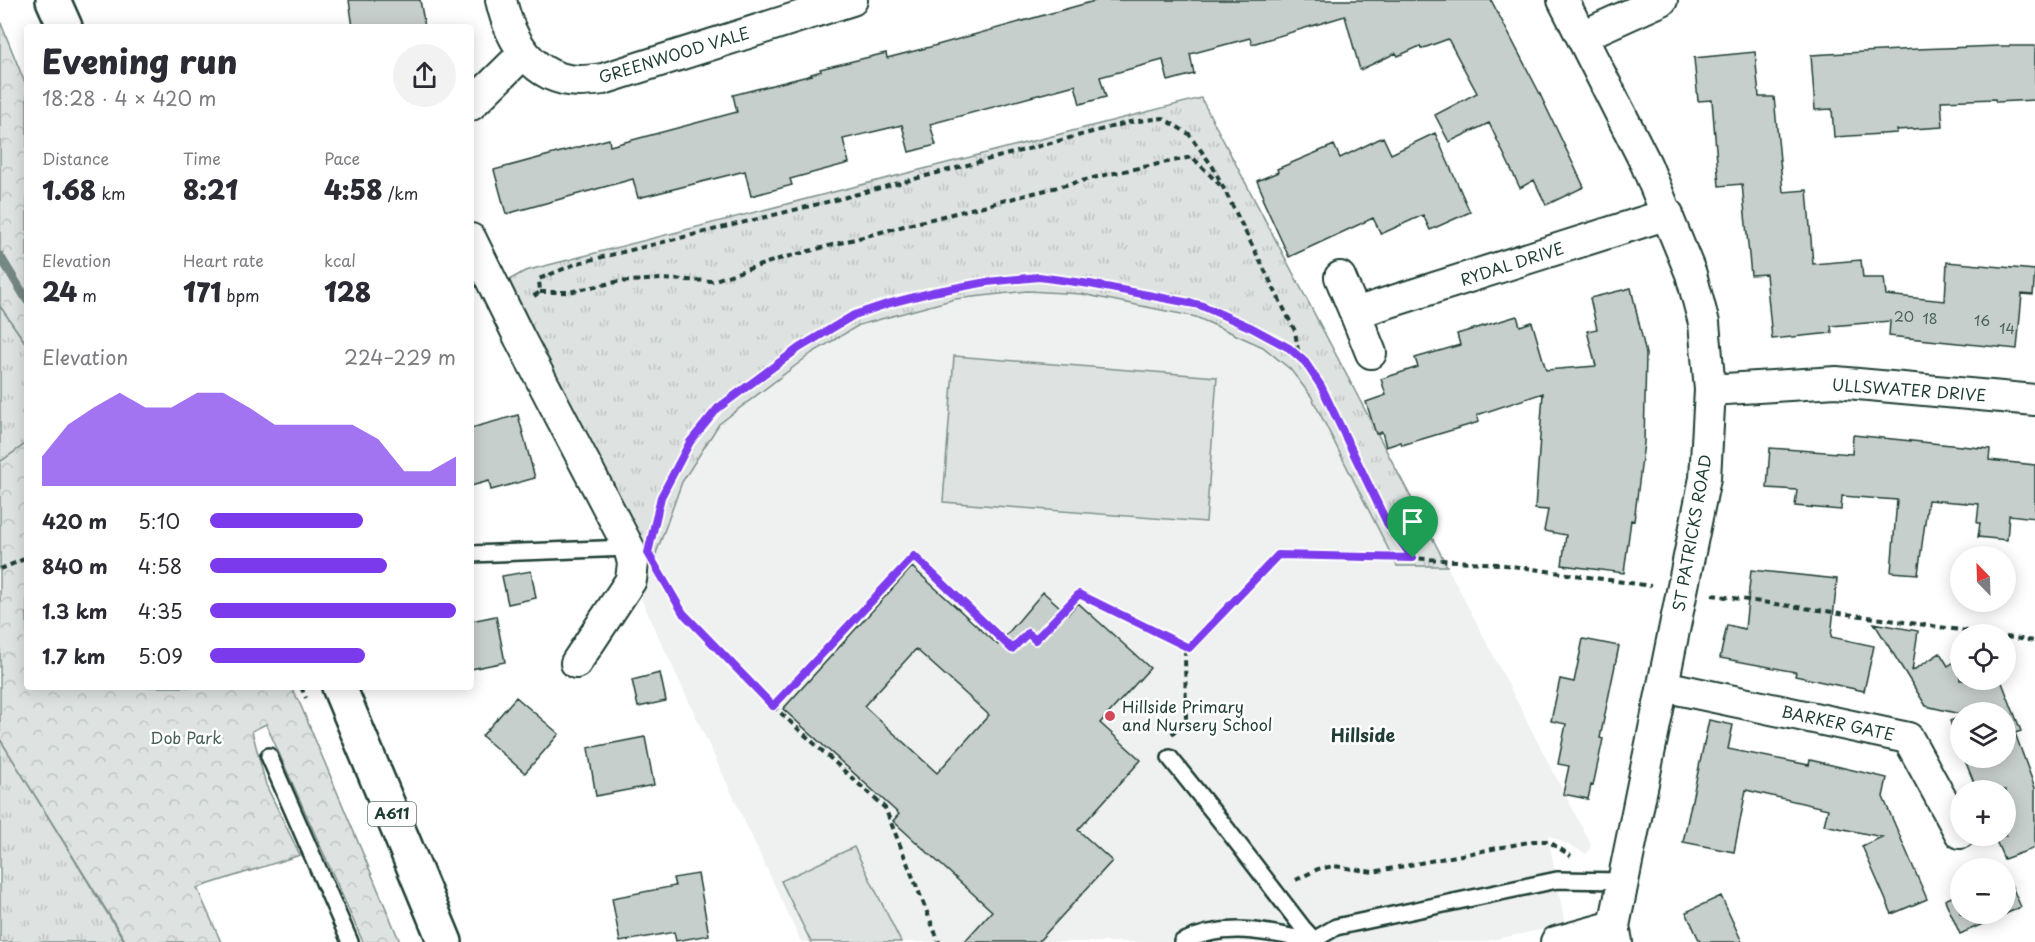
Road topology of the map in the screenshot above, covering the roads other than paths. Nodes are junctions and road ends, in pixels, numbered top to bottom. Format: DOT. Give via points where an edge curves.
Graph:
graph roads {
  1 [pos="53,0"];
  2 [pos="501,0"];
  3 [pos="852,0"];
  4 [pos="1563,0"];
  5 [pos="1662,0"];
  6 [pos="64,24"];
  7 [pos="1582,36"];
  8 [pos="524,53"];
  9 [pos="474,102"];
  10 [pos="1668,214"];
  11 [pos="474,245"];
  12 [pos="1340,277"];
  13 [pos="1355,313"];
  14 [pos="1371,353"];
  15 [pos="1710,390"];
  16 [pos="2035,400"];
  17 [pos="474,554"];
  18 [pos="635,561"];
  19 [pos="576,663"];
  20 [pos="1663,686"];
  21 [pos="340,690"];
  22 [pos="268,756"];
  23 [pos="1170,758"];
  24 [pos="1950,815"];
  25 [pos="1616,882"];
  26 [pos="1616,934"];
  27 [pos="350,942"];
  28 [pos="445,942"];
  29 [pos="1182,942"];
  30 [pos="1316,942"];
  31 [pos="1556,942"];
  1 -- 6 [label="main road"];
  2 -- 8 [label="street, GREENWOOD VALE" via="505,20"];
  3 -- 8 [label="street, GREENWOOD VALE" via="603,79 564,79 545,71"];
  4 -- 7 [label="street, ST PATRICKS ROAD"];
  5 -- 7 [label="street"];
  7 -- 10 [label="street, ST PATRICKS ROAD"];
  8 -- 9 [label="street"];
  10 -- 13 [label="street, RYDAL DRIVE"];
  10 -- 15 [label="street, ST PATRICKS ROAD" via="1691,274 1704,323"];
  11 -- 18 [label="street"];
  12 -- 13 [label="street"];
  13 -- 14 [label="street"];
  15 -- 16 [label="street, ULLSWATER DRIVE" via="1836,382"];
  15 -- 20 [label="street, ST PATRICKS ROAD" via="1705,478"];
  17 -- 18 [label="lane"];
  18 -- 19 [label="street"];
  20 -- 24 [label="street, BARKER GATE" via="1908,738"];
  20 -- 25 [label="street, ST PATRICKS ROAD"];
  21 -- 28 [label="main road, A611"];
  22 -- 27 [label="lane"];
  23 -- 30 [label="lane"];
  25 -- 26 [label="street, ST PATRICKS ROAD"];
  25 -- 30 [label="lane" via="1557,880 1336,927"];
  26 -- 31 [label="street"];
  29 -- 30 [label="lane" via="1201,933 1244,930"];
}
